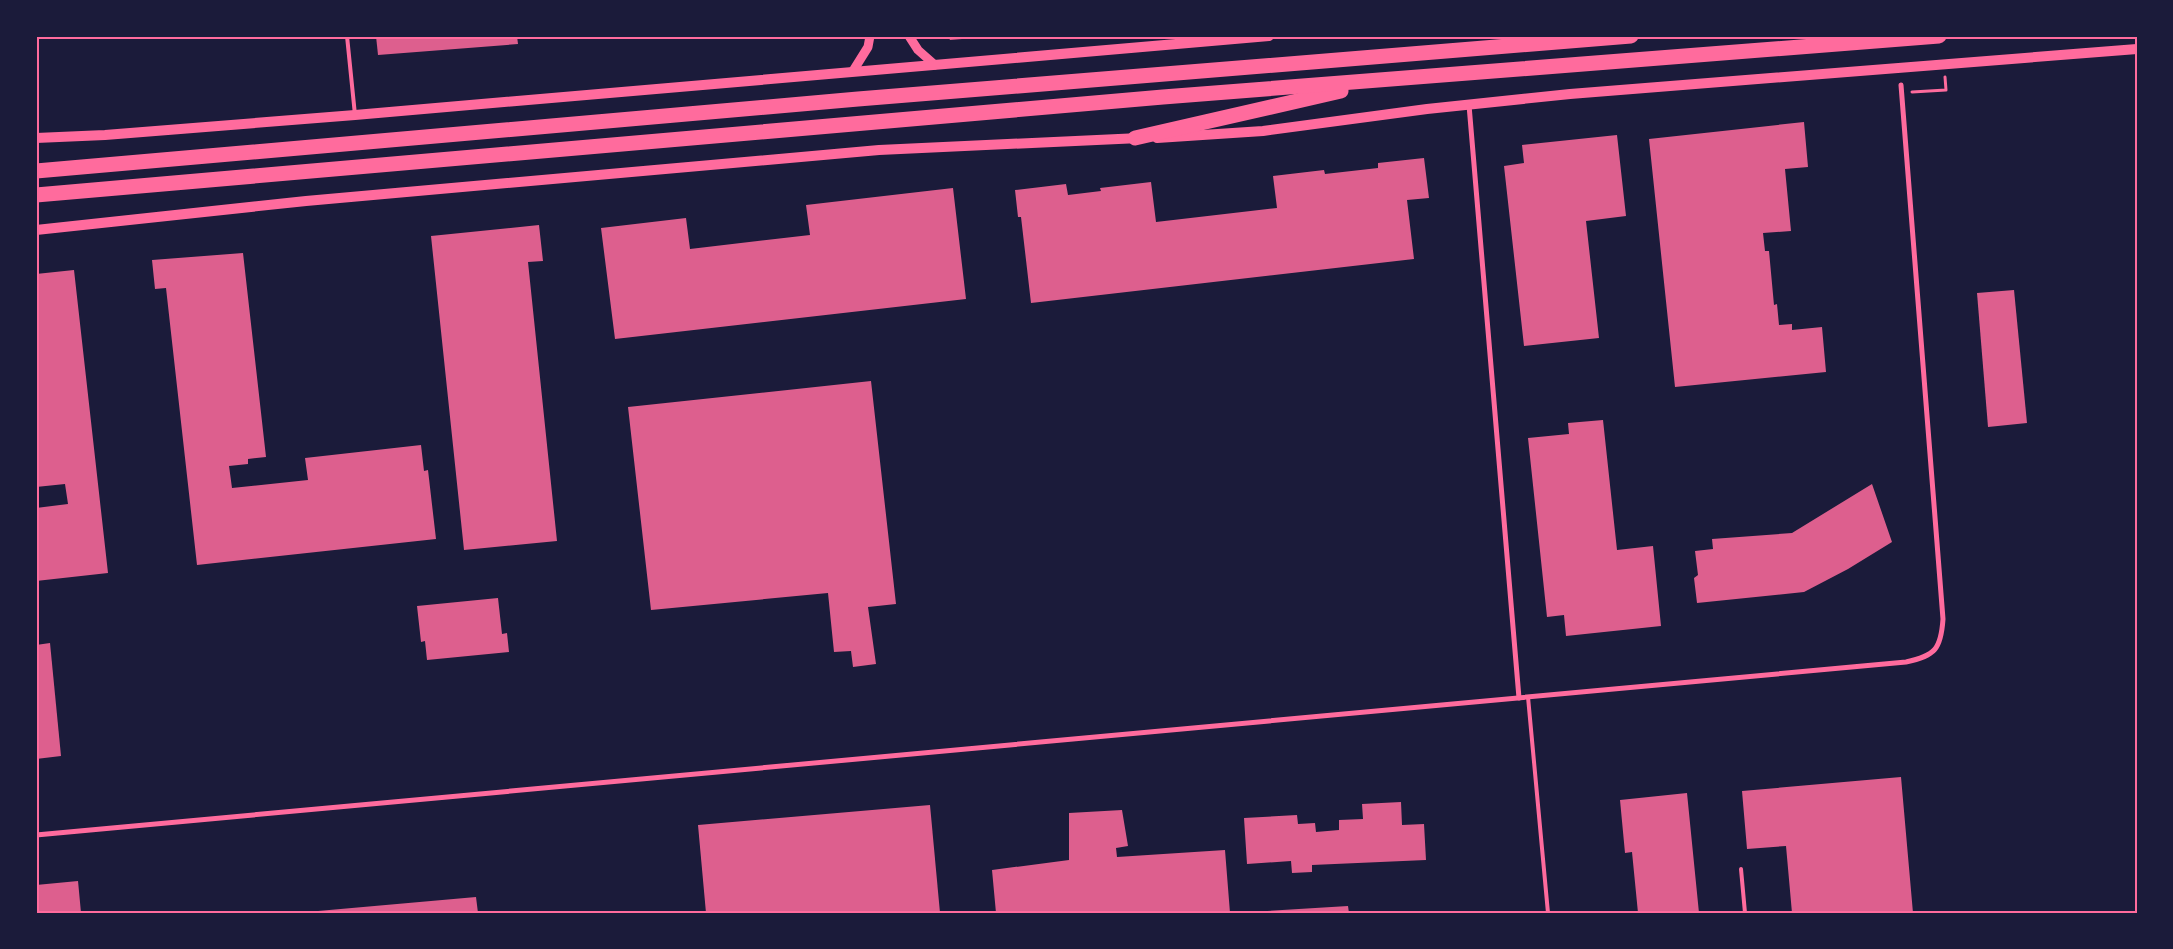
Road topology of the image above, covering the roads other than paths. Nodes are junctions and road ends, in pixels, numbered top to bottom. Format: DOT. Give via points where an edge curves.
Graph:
graph roads {
  1 [pos="347,36"];
  2 [pos="870,36"];
  3 [pos="909,36"];
  4 [pos="1269,36"];
  5 [pos="1631,36"];
  6 [pos="1939,36"];
  7 [pos="2137,49"];
  8 [pos="935,65"];
  9 [pos="853,72"];
  10 [pos="1387,80"];
  11 [pos="1901,84"];
  12 [pos="1469,105"];
  13 [pos="355,115"];
  14 [pos="36,138"];
  15 [pos="1135,138"];
  16 [pos="36,172"];
  17 [pos="36,195"];
  18 [pos="36,230"];
  19 [pos="1528,697"];
  20 [pos="1519,698"];
  21 [pos="36,835"];
  22 [pos="1741,869"];
  23 [pos="1548,913"];
  24 [pos="1745,913"];
  1 -- 13 [label="lane"];
  2 -- 9 [label="street" via="868,47"];
  3 -- 8 [label="street" via="918,50"];
  4 -- 8 [label="main road"];
  5 -- 16 [label="highway" via="858,99"];
  6 -- 10 [label="highway"];
  7 -- 12 [label="main road" via="1570,94"];
  8 -- 9 [label="main road"];
  9 -- 13 [label="main road"];
  10 -- 15 [label="highway"];
  10 -- 17 [label="highway"];
  11 -- 19 [label="street" via="1943,619 1940,642 1927,657 1906,662"];
  12 -- 15 [label="main road" via="1253,132"];
  12 -- 20 [label="street"];
  13 -- 14 [label="main road"];
  15 -- 18 [label="main road" via="879,150 306,201"];
  19 -- 20 [label="street"];
  19 -- 23 [label="lane"];
  20 -- 21 [label="street"];
  22 -- 24 [label="lane"];
}
